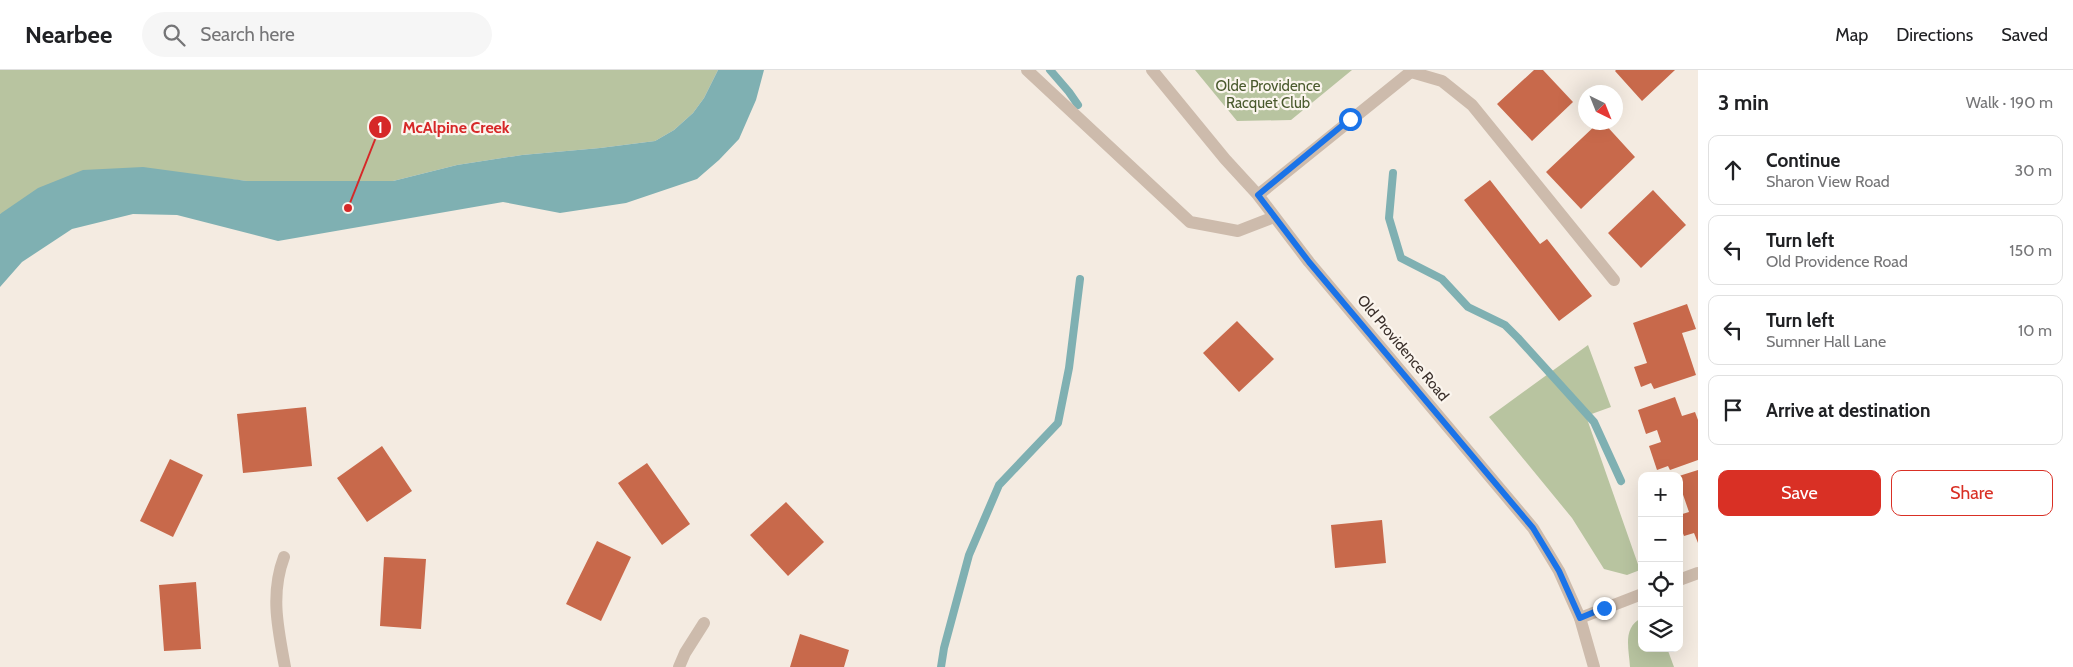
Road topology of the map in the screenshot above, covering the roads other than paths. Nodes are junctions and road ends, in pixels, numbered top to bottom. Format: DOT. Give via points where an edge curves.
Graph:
graph roads {
  1 [pos="1027,70"];
  2 [pos="1152,70"];
  3 [pos="1412,71"];
  4 [pos="1258,195"];
  5 [pos="1274,217"];
  6 [pos="1614,280"];
  7 [pos="284,557"];
  8 [pos="1698,573"];
  9 [pos="1683,579"];
  10 [pos="1638,596"];
  11 [pos="1580,618"];
  12 [pos="704,623"];
  13 [pos="285,667"];
  14 [pos="679,667"];
  15 [pos="1594,667"];
  1 -- 5 [label="street" via="1190,222 1238,231"];
  2 -- 4 [label="street, Old Providence Road"];
  3 -- 4 [label="street"];
  3 -- 6 [label="street" via="1442,82 1472,105"];
  4 -- 5 [label="street, Old Providence Road"];
  5 -- 11 [label="street, Old Providence Road" via="1533,528 1559,571"];
  7 -- 13 [label="street" via="278,574 275,603"];
  8 -- 9 [label="street"];
  10 -- 11 [label="street"];
  11 -- 15 [label="street, Old Providence Road"];
  12 -- 14 [label="street"];
}
